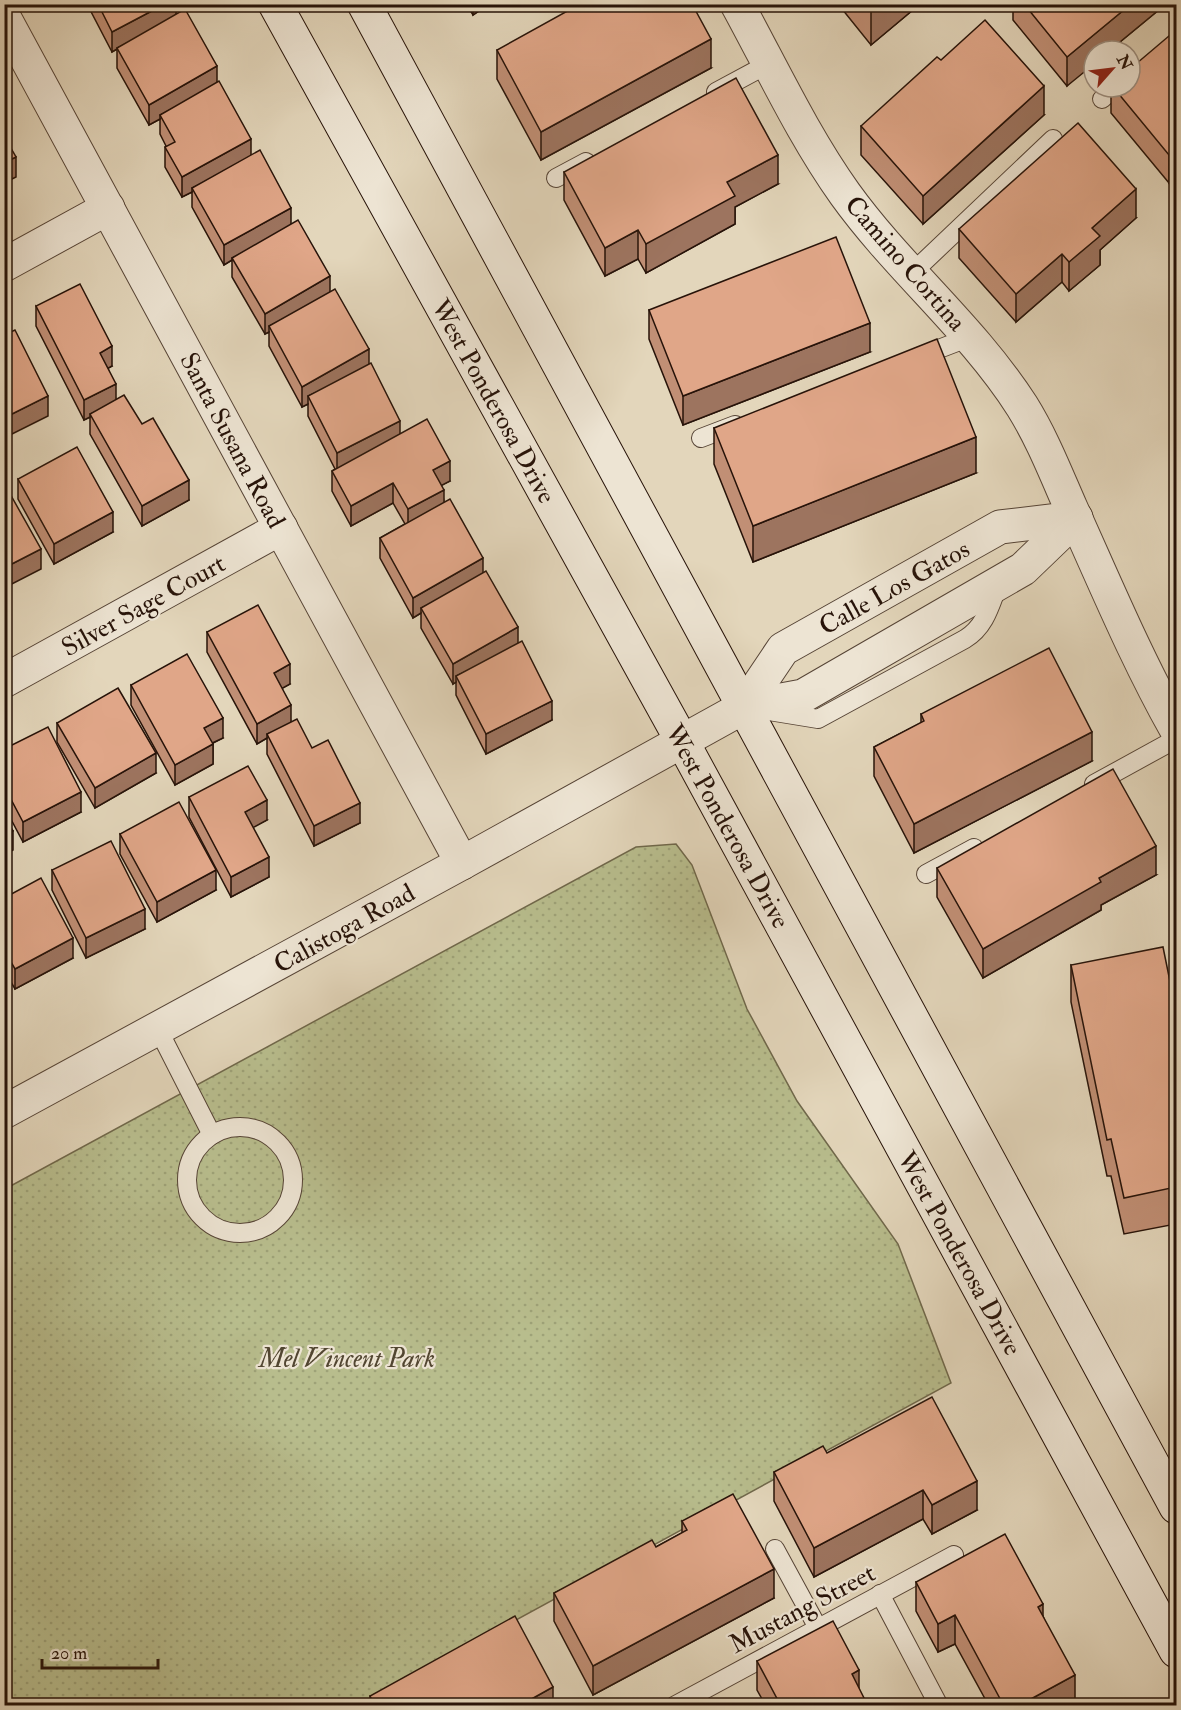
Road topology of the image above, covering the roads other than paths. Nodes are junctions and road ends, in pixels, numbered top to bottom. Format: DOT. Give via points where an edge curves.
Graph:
graph roads {
  1 [pos="275,4"];
  2 [pos="364,4"];
  3 [pos="737,4"];
  4 [pos="4,17"];
  5 [pos="770,63"];
  6 [pos="698,101"];
  7 [pos="1053,139"];
  8 [pos="597,156"];
  9 [pos="556,178"];
  10 [pos="108,208"];
  11 [pos="4,265"];
  12 [pos="912,273"];
  13 [pos="970,337"];
  14 [pos="903,362"];
  15 [pos="757,417"];
  16 [pos="701,438"];
  17 [pos="1076,518"];
  18 [pos="281,528"];
  19 [pos="4,681"];
  20 [pos="744,707"];
  21 [pos="1176,729"];
  22 [pos="1176,739"];
  23 [pos="682,741"];
  24 [pos="1083,790"];
  25 [pos="989,840"];
  26 [pos="462,863"];
  27 [pos="926,874"];
  28 [pos="158,1029"];
  29 [pos="4,1112"];
  30 [pos="212,1135"];
  31 [pos="1176,1507"];
  32 [pos="775,1549"];
  33 [pos="954,1555"];
  34 [pos="880,1594"];
  35 [pos="818,1628"];
  36 [pos="1176,1651"];
  37 [pos="707,1698"];
  38 [pos="674,1706"];
  39 [pos="939,1706"];
  1 -- 23 [label="street, West Ponderosa Drive"];
  2 -- 20 [label="street"];
  3 -- 5 [label="street, Camino Cortina"];
  4 -- 10 [label="street, Santa Susana Road"];
  5 -- 6 [label="lane"];
  5 -- 12 [label="street, Camino Cortina" via="845,194"];
  7 -- 12 [label="lane"];
  8 -- 9 [label="lane"];
  10 -- 11 [label="street"];
  10 -- 18 [label="street, Santa Susana Road"];
  12 -- 13 [label="street, Camino Cortina"];
  13 -- 14 [label="lane"];
  13 -- 17 [label="street, Camino Cortina" via="1024,408"];
  15 -- 16 [label="lane"];
  17 -- 20 [label="street, Calle Los Gatos" via="1023,569 803,696"];
  17 -- 20 [label="street, Calle Los Gatos" via="1000,528 783,649"];
  17 -- 21 [label="street" via="1127,633"];
  18 -- 19 [label="street, Silver Sage Court"];
  18 -- 26 [label="street, Santa Susana Road"];
  20 -- 23 [label="street, Calle Los Gatos"];
  20 -- 31 [label="street"];
  22 -- 24 [label="lane"];
  23 -- 26 [label="street, Calistoga Road"];
  23 -- 36 [label="street, West Ponderosa Drive"];
  25 -- 27 [label="lane"];
  26 -- 28 [label="street, Calistoga Road"];
  28 -- 29 [label="street, Calistoga Road"];
  28 -- 30 [label="lane"];
  30 -- 30 [label="lane" via="199,1146 190,1162 186,1179 189,1197 211,1225 245,1234 262,1229 277,1219 287,1205 292,1172 286,1155 276,1141 245,1127 228,1128"];
  32 -- 35 [label="lane"];
  33 -- 34 [label="lane, Mustang Street"];
  34 -- 35 [label="lane, Mustang Street"];
  34 -- 39 [label="lane"];
  35 -- 37 [label="lane, Mustang Street"];
  37 -- 38 [label="lane, Mustang Street"];
}
